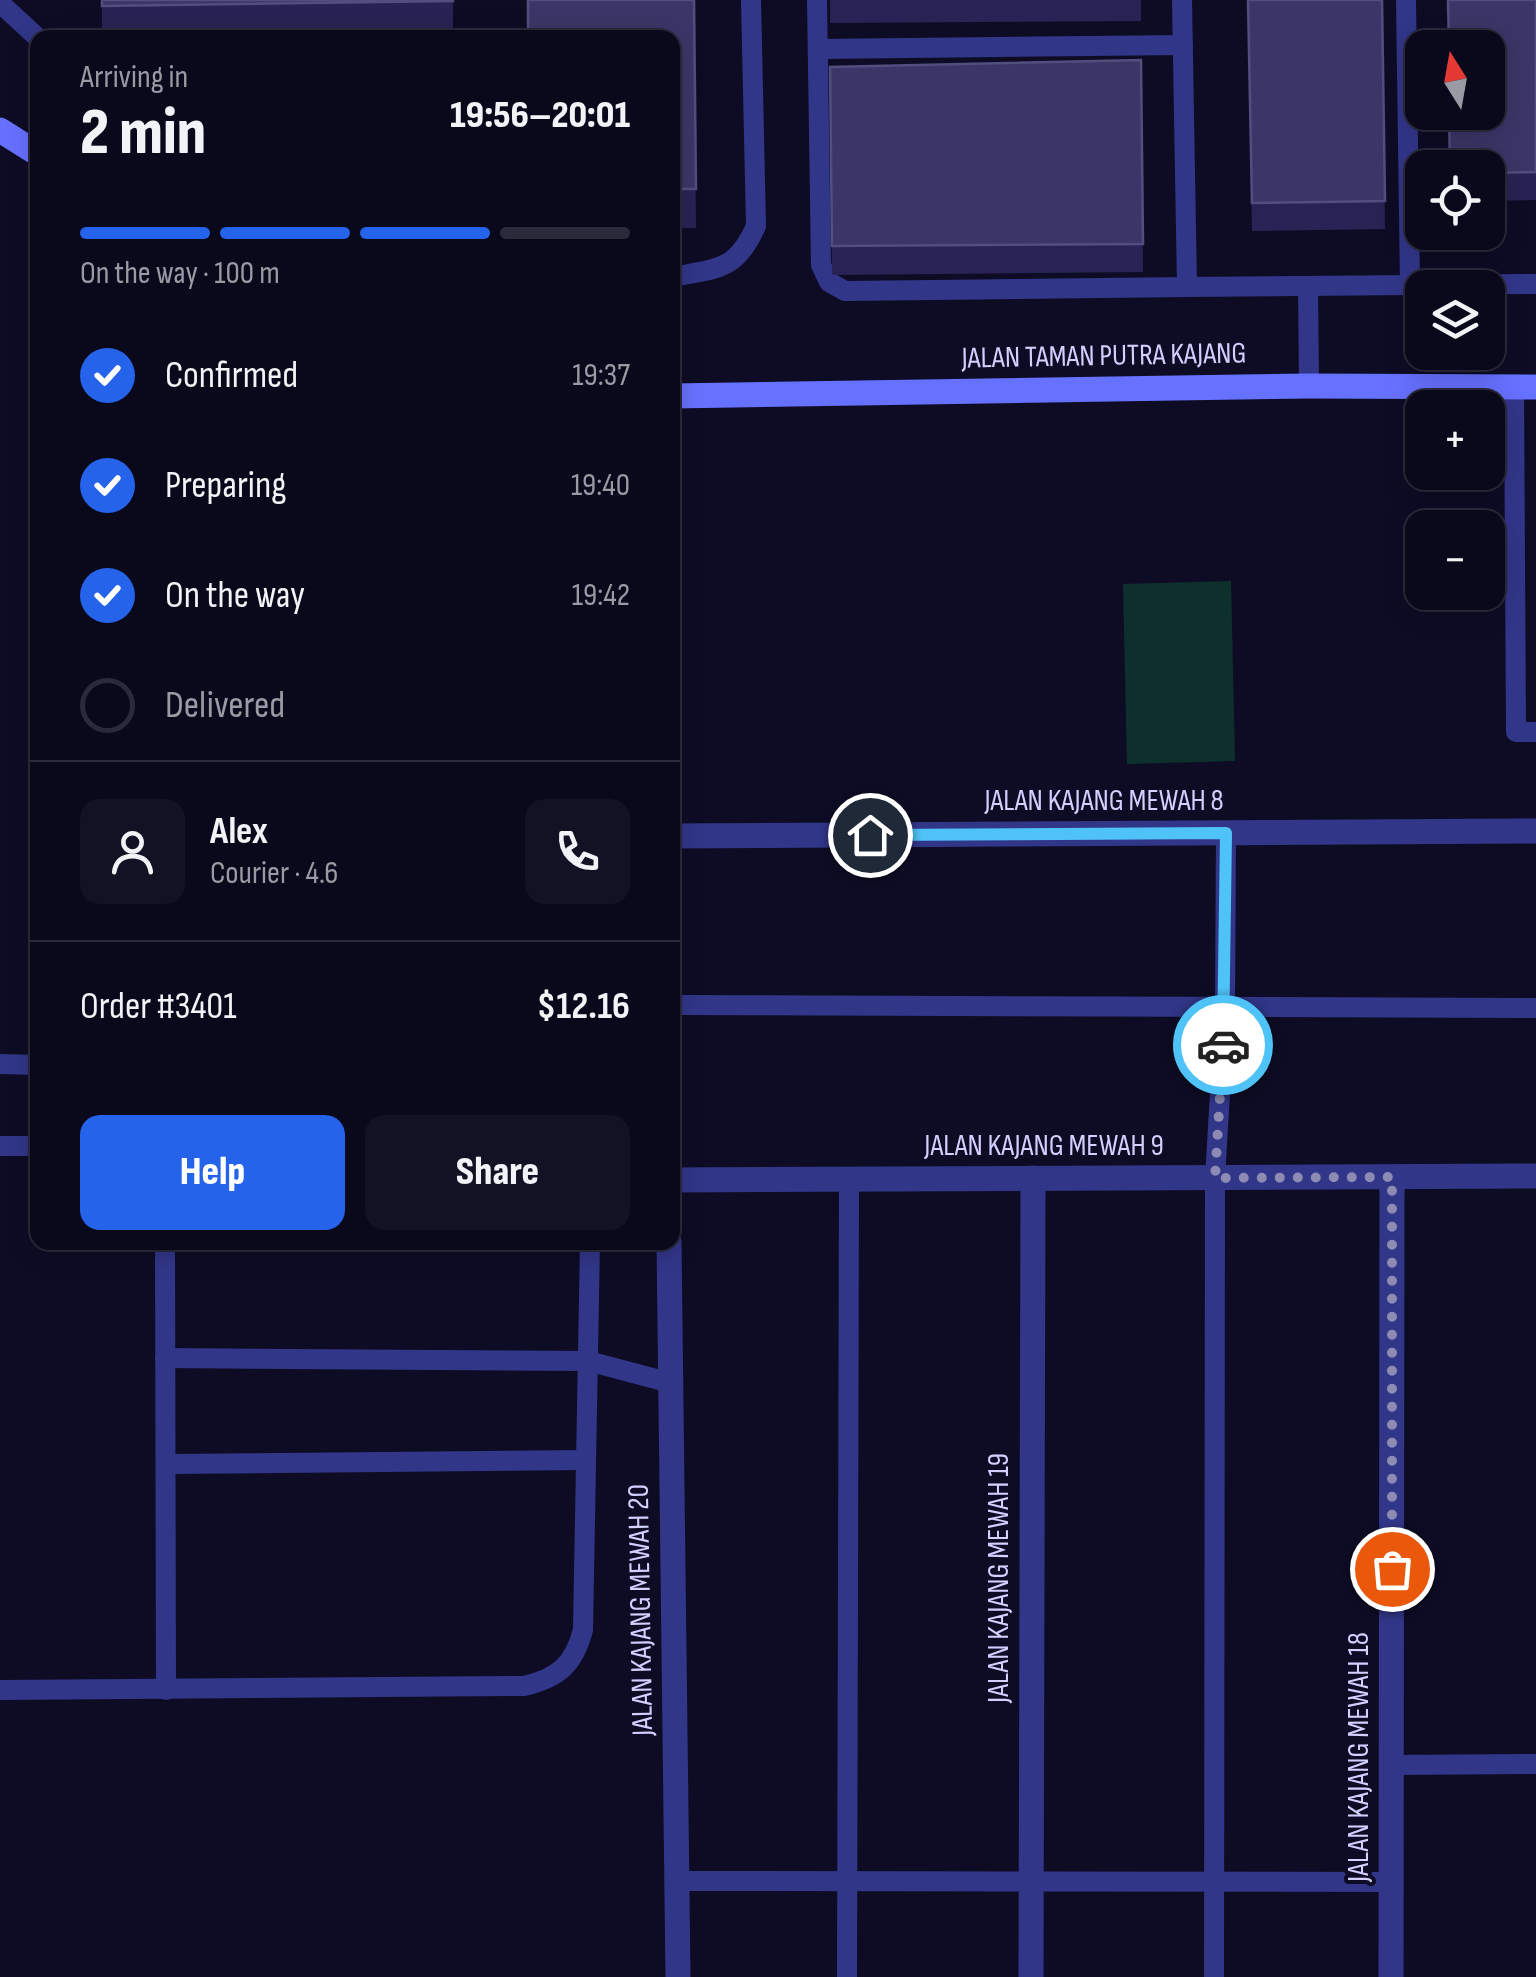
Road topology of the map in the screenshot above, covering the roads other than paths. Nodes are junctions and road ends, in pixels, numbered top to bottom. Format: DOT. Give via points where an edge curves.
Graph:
graph roads {
  1 [pos="751,0"];
  2 [pos="816,0"];
  3 [pos="1182,0"];
  4 [pos="1406,0"];
  5 [pos="0,2"];
  6 [pos="30,30"];
  7 [pos="1182,46"];
  8 [pos="818,49"];
  9 [pos="0,130"];
  10 [pos="30,149"];
  11 [pos="1410,270"];
  12 [pos="680,275"];
  13 [pos="1505,284"];
  14 [pos="1536,284"];
  15 [pos="1405,285"];
  16 [pos="1308,286"];
  17 [pos="1187,287"];
  18 [pos="1309,386"];
  19 [pos="1525,387"];
  20 [pos="680,396"];
  21 [pos="1525,498"];
  22 [pos="1536,732"];
  23 [pos="1536,832"];
  24 [pos="1226,833"];
  25 [pos="680,836"];
  26 [pos="680,1006"];
  27 [pos="1225,1008"];
  28 [pos="1536,1008"];
  29 [pos="0,1064"];
  30 [pos="30,1064"];
  31 [pos="0,1146"];
  32 [pos="30,1146"];
  33 [pos="1536,1176"];
  34 [pos="1392,1177"];
  35 [pos="1033,1178"];
  36 [pos="1215,1178"];
  37 [pos="850,1179"];
  38 [pos="680,1180"];
  39 [pos="165,1250"];
  40 [pos="590,1250"];
  41 [pos="669,1250"];
  42 [pos="165,1358"];
  43 [pos="588,1361"];
  44 [pos="670,1383"];
  45 [pos="586,1460"];
  46 [pos="166,1464"];
  47 [pos="0,1690"];
  48 [pos="166,1690"];
  49 [pos="1536,1764"];
  50 [pos="1391,1765"];
  51 [pos="677,1881"];
  52 [pos="850,1881"];
  53 [pos="1031,1882"];
  54 [pos="1214,1882"];
  55 [pos="1391,1882"];
  56 [pos="678,1977"];
  57 [pos="847,1977"];
  58 [pos="1031,1977"];
  59 [pos="1214,1977"];
  60 [pos="1391,1977"];
  1 -- 12 [label="lane" via="756,226 728,266"];
  2 -- 8 [label="lane"];
  3 -- 7 [label="lane"];
  4 -- 11 [label="lane"];
  5 -- 6 [label="lane"];
  7 -- 8 [label="lane"];
  7 -- 17 [label="lane"];
  8 -- 17 [label="lane" via="821,265 830,282 844,291"];
  9 -- 10 [label="street"];
  13 -- 14 [label="lane"];
  15 -- 16 [label="lane"];
  16 -- 17 [label="lane"];
  16 -- 18 [label="lane"];
  18 -- 19 [label="street, JALAN TAMAN PUTRA KAJANG"];
  18 -- 20 [label="street, JALAN TAMAN PUTRA KAJANG"];
  19 -- 21 [label="lane"];
  21 -- 22 [label="lane" via="1516,732"];
  23 -- 24 [label="street, JALAN KAJANG MEWAH 8"];
  24 -- 25 [label="street, JALAN KAJANG MEWAH 8"];
  24 -- 27 [label="lane"];
  26 -- 27 [label="lane"];
  27 -- 28 [label="lane"];
  27 -- 36 [label="lane"];
  29 -- 30 [label="lane"];
  31 -- 32 [label="lane"];
  33 -- 34 [label="street, JALAN KAJANG MEWAH 9"];
  34 -- 36 [label="street, JALAN KAJANG MEWAH 9"];
  34 -- 50 [label="street, JALAN KAJANG MEWAH 18"];
  35 -- 36 [label="street, JALAN KAJANG MEWAH 9"];
  35 -- 37 [label="street, JALAN KAJANG MEWAH 9"];
  35 -- 53 [label="street, JALAN KAJANG MEWAH 19"];
  36 -- 54 [label="lane"];
  37 -- 38 [label="street, JALAN KAJANG MEWAH 9"];
  37 -- 52 [label="lane"];
  39 -- 42 [label="lane"];
  40 -- 43 [label="lane"];
  41 -- 44 [label="street, JALAN KAJANG MEWAH 20"];
  42 -- 43 [label="lane"];
  42 -- 46 [label="lane"];
  43 -- 44 [label="lane"];
  43 -- 45 [label="lane"];
  44 -- 51 [label="street, JALAN KAJANG MEWAH 20"];
  45 -- 46 [label="lane"];
  45 -- 48 [label="lane" via="583,1630 577,1654 554,1676 524,1686"];
  46 -- 48 [label="lane"];
  47 -- 48 [label="lane"];
  49 -- 50 [label="lane"];
  50 -- 55 [label="street, JALAN KAJANG MEWAH 18"];
  51 -- 52 [label="lane"];
  51 -- 56 [label="street, JALAN KAJANG MEWAH 20"];
  52 -- 53 [label="lane"];
  52 -- 57 [label="lane"];
  53 -- 54 [label="lane"];
  53 -- 58 [label="street, JALAN KAJANG MEWAH 19"];
  54 -- 55 [label="lane"];
  54 -- 59 [label="lane"];
  55 -- 60 [label="street, JALAN KAJANG MEWAH 18"];
}
